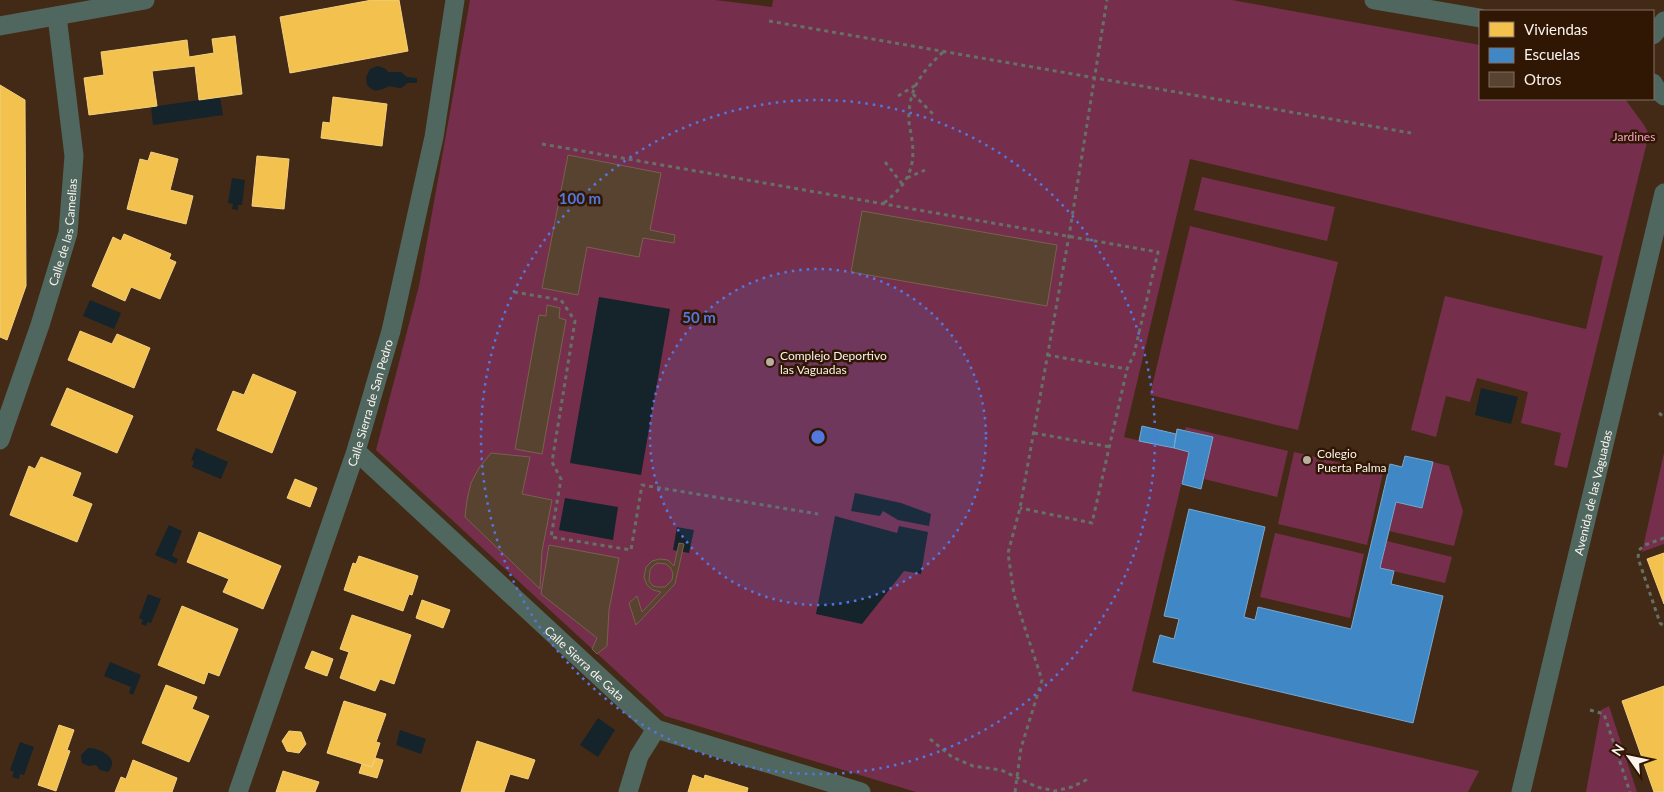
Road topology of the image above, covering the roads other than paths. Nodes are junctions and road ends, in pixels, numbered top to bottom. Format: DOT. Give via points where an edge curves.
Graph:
graph roads {
  1 [pos="145,0"];
  2 [pos="456,0"];
  3 [pos="1374,0"];
  4 [pos="57,16"];
  5 [pos="1479,18"];
  6 [pos="1664,21"];
  7 [pos="0,26"];
  8 [pos="1654,34"];
  9 [pos="1654,85"];
  10 [pos="1664,96"];
  11 [pos="1664,193"];
  12 [pos="0,440"];
  13 [pos="356,451"];
  14 [pos="656,729"];
  15 [pos="238,792"];
  16 [pos="628,792"];
  17 [pos="861,792"];
  18 [pos="1522,792"];
  1 -- 4 [label="street"];
  2 -- 13 [label="street, Calle Sierra de San Pedro" via="434,137 392,331"];
  3 -- 5 [label="street"];
  4 -- 7 [label="street"];
  4 -- 12 [label="street, Calle de las Camelias" via="74,156 68,233"];
  6 -- 8 [label="street"];
  9 -- 10 [label="street"];
  11 -- 18 [label="street, Avenida de las Vaguadas"];
  13 -- 14 [label="street, Calle Sierra de Gata"];
  13 -- 15 [label="street, Calle Sierra de San Pedro"];
  14 -- 16 [label="street" via="639,756"];
  14 -- 17 [label="street, Calle Sierra de Gata"];
}
